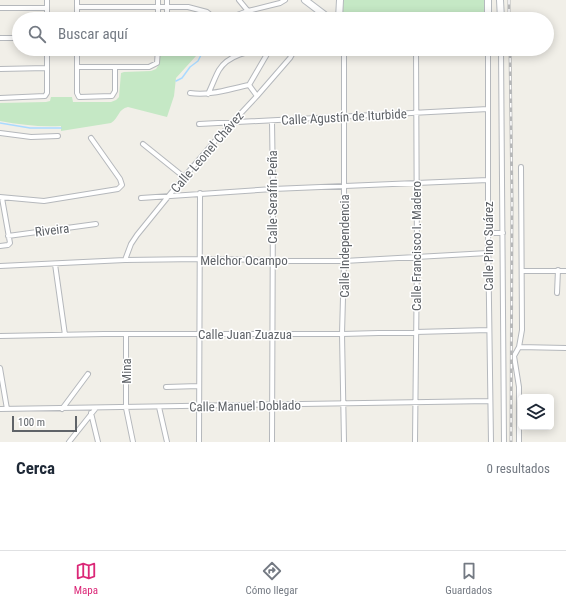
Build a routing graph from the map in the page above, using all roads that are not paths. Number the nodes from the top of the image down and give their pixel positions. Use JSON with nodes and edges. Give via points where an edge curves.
{"nodes":[{"id":1,"x":47,"y":0,"type":"edge"},
{"id":2,"x":78,"y":0,"type":"edge"},
{"id":3,"x":158,"y":0,"type":"edge"},
{"id":4,"x":167,"y":0,"type":"edge"},
{"id":5,"x":239,"y":0,"type":"edge"},
{"id":6,"x":285,"y":0,"type":"edge"},
{"id":7,"x":305,"y":0,"type":"edge"},
{"id":8,"x":340,"y":0,"type":"edge"},
{"id":9,"x":488,"y":0,"type":"edge"},
{"id":10,"x":500,"y":0,"type":"edge"},
{"id":11,"x":279,"y":2,"type":"edge"},
{"id":12,"x":158,"y":6,"type":"junction"},
{"id":13,"x":78,"y":7,"type":"junction"},
{"id":14,"x":167,"y":7,"type":"junction"},
{"id":15,"x":0,"y":8,"type":"edge"},
{"id":16,"x":47,"y":8,"type":"junction"},
{"id":17,"x":248,"y":11,"type":"joint"},
{"id":18,"x":47,"y":12,"type":"edge"},
{"id":19,"x":78,"y":12,"type":"edge"},
{"id":20,"x":158,"y":12,"type":"edge"},
{"id":21,"x":167,"y":12,"type":"edge"},
{"id":22,"x":207,"y":12,"type":"edge"},
{"id":23,"x":321,"y":12,"type":"edge"},
{"id":24,"x":339,"y":12,"type":"edge"},
{"id":25,"x":488,"y":12,"type":"edge"},
{"id":26,"x":501,"y":12,"type":"edge"},
{"id":27,"x":0,"y":38,"type":"edge"},
{"id":28,"x":12,"y":38,"type":"edge"},
{"id":29,"x":47,"y":56,"type":"edge"},
{"id":30,"x":77,"y":56,"type":"edge"},
{"id":31,"x":157,"y":56,"type":"edge"},
{"id":32,"x":238,"y":56,"type":"edge"},
{"id":33,"x":266,"y":56,"type":"edge"},
{"id":34,"x":291,"y":56,"type":"edge"},
{"id":35,"x":344,"y":56,"type":"edge"},
{"id":36,"x":416,"y":56,"type":"edge"},
{"id":37,"x":488,"y":56,"type":"edge"},
{"id":38,"x":501,"y":56,"type":"edge"},
{"id":39,"x":77,"y":67,"type":"junction"},
{"id":40,"x":0,"y":68,"type":"edge"},
{"id":41,"x":46,"y":68,"type":"junction"},
{"id":42,"x":115,"y":68,"type":"junction"},
{"id":43,"x":249,"y":85,"type":"junction"},
{"id":44,"x":190,"y":93,"type":"dead end"},
{"id":45,"x":208,"y":94,"type":"junction"},
{"id":46,"x":257,"y":96,"type":"junction"},
{"id":47,"x":0,"y":98,"type":"edge"},
{"id":48,"x":488,"y":109,"type":"junction"},
{"id":49,"x":416,"y":113,"type":"junction"},
{"id":50,"x":344,"y":116,"type":"junction"},
{"id":51,"x":272,"y":121,"type":"junction"},
{"id":52,"x":231,"y":122,"type":"junction"},
{"id":53,"x":199,"y":124,"type":"dead end"},
{"id":54,"x":0,"y":133,"type":"edge"},
{"id":55,"x":58,"y":136,"type":"dead end"},
{"id":56,"x":91,"y":138,"type":"dead end"},
{"id":57,"x":143,"y":144,"type":"dead end"},
{"id":58,"x":521,"y":167,"type":"dead end"},
{"id":59,"x":184,"y":177,"type":"junction"},
{"id":60,"x":488,"y":180,"type":"junction"},
{"id":61,"x":416,"y":183,"type":"junction"},
{"id":62,"x":344,"y":186,"type":"junction"},
{"id":63,"x":273,"y":189,"type":"junction"},
{"id":64,"x":200,"y":193,"type":"junction"},
{"id":65,"x":169,"y":196,"type":"junction"},
{"id":66,"x":1,"y":198,"type":"edge"},
{"id":67,"x":140,"y":198,"type":"dead end"},
{"id":68,"x":96,"y":224,"type":"dead end"},
{"id":69,"x":488,"y":233,"type":"junction"},
{"id":70,"x":503,"y":233,"type":"junction"},
{"id":71,"x":8,"y":236,"type":"junction"},
{"id":72,"x":0,"y":246,"type":"edge"},
{"id":73,"x":488,"y":253,"type":"junction"},
{"id":74,"x":417,"y":257,"type":"junction"},
{"id":75,"x":200,"y":259,"type":"junction"},
{"id":76,"x":125,"y":260,"type":"junction"},
{"id":77,"x":272,"y":260,"type":"junction"},
{"id":78,"x":344,"y":261,"type":"junction"},
{"id":79,"x":55,"y":264,"type":"junction"},
{"id":80,"x":0,"y":266,"type":"edge"},
{"id":81,"x":558,"y":270,"type":"junction"},
{"id":82,"x":566,"y":271,"type":"edge"},
{"id":83,"x":522,"y":272,"type":"junction"},
{"id":84,"x":557,"y":293,"type":"dead end"},
{"id":85,"x":489,"y":330,"type":"junction"},
{"id":86,"x":416,"y":331,"type":"junction"},
{"id":87,"x":199,"y":333,"type":"junction"},
{"id":88,"x":126,"y":334,"type":"junction"},
{"id":89,"x":272,"y":334,"type":"junction"},
{"id":90,"x":342,"y":334,"type":"junction"},
{"id":91,"x":65,"y":335,"type":"junction"},
{"id":92,"x":0,"y":336,"type":"edge"},
{"id":93,"x":519,"y":347,"type":"junction"},
{"id":94,"x":566,"y":348,"type":"edge"},
{"id":95,"x":0,"y":368,"type":"edge"},
{"id":96,"x":88,"y":374,"type":"dead end"},
{"id":97,"x":199,"y":386,"type":"junction"},
{"id":98,"x":166,"y":387,"type":"dead end"},
{"id":99,"x":490,"y":402,"type":"junction"},
{"id":100,"x":416,"y":403,"type":"junction"},
{"id":101,"x":343,"y":404,"type":"junction"},
{"id":102,"x":272,"y":405,"type":"junction"},
{"id":103,"x":159,"y":407,"type":"junction"},
{"id":104,"x":198,"y":407,"type":"junction"},
{"id":105,"x":96,"y":408,"type":"junction"},
{"id":106,"x":126,"y":408,"type":"junction"},
{"id":107,"x":0,"y":409,"type":"edge"},
{"id":108,"x":7,"y":409,"type":"junction"},
{"id":109,"x":62,"y":409,"type":"junction"},
{"id":110,"x":91,"y":413,"type":"junction"},
{"id":111,"x":69,"y":442,"type":"edge"},
{"id":112,"x":98,"y":442,"type":"edge"},
{"id":113,"x":133,"y":442,"type":"edge"},
{"id":114,"x":167,"y":442,"type":"edge"},
{"id":115,"x":198,"y":442,"type":"edge"},
{"id":116,"x":272,"y":442,"type":"edge"},
{"id":117,"x":344,"y":442,"type":"edge"},
{"id":118,"x":415,"y":442,"type":"edge"},
{"id":119,"x":491,"y":442,"type":"edge"},
{"id":120,"x":504,"y":442,"type":"edge"},
{"id":121,"x":519,"y":442,"type":"edge"}],
"edges":[{"from":1,"to":16,"type":"street"},
{"from":2,"to":13,"type":"street"},
{"from":3,"to":12,"type":"street"},
{"from":4,"to":14,"type":"street"},
{"from":5,"to":17,"type":"street"},
{"from":6,"to":11,"type":"street"},
{"from":7,"to":23,"type":"main road"},
{"from":8,"to":24,"type":"main road"},
{"from":9,"to":25,"type":"main road"},
{"from":10,"to":26,"type":"main road"},
{"from":11,"to":17,"type":"street"},
{"from":12,"to":13,"type":"street"},
{"from":12,"to":14,"type":"street"},
{"from":12,"to":20,"type":"street"},
{"from":13,"to":19,"type":"street"},
{"from":14,"to":21,"type":"street"},
{"from":14,"to":22,"type":"street","via":[[188,7]]},
{"from":15,"to":16,"type":"street"},
{"from":16,"to":18,"type":"street"},
{"from":27,"to":28,"type":"street"},
{"from":29,"to":41,"type":"street"},
{"from":30,"to":39,"type":"street"},
{"from":31,"to":42,"type":"street","via":[[157,61],[151,66]]},
{"from":32,"to":45,"type":"street","via":[[220,69]]},
{"from":33,"to":43,"type":"street"},
{"from":34,"to":46,"type":"street","name":"Calle Leonel Chávez"},
{"from":35,"to":50,"type":"street","name":"Calle Independencia"},
{"from":36,"to":49,"type":"street","name":"Calle Francisco I. Madero"},
{"from":37,"to":48,"type":"street","name":"Calle Pino Suárez"},
{"from":38,"to":70,"type":"street","name":"Calle Pino Suárez"},
{"from":39,"to":42,"type":"street"},
{"from":39,"to":42,"type":"street","via":[[77,93],[80,98],[110,97],[114,94]]},
{"from":40,"to":41,"type":"street"},
{"from":41,"to":47,"type":"street","via":[[45,96]]},
{"from":43,"to":45,"type":"street"},
{"from":43,"to":46,"type":"street"},
{"from":44,"to":45,"type":"street"},
{"from":46,"to":52,"type":"street","name":"Calle Leonel Chávez"},
{"from":48,"to":49,"type":"street","name":"Calle Agustín de Iturbide"},
{"from":48,"to":60,"type":"street","name":"Calle Pino Suárez"},
{"from":49,"to":50,"type":"street","name":"Calle Agustín de Iturbide"},
{"from":49,"to":61,"type":"street","name":"Calle Francisco I. Madero"},
{"from":50,"to":51,"type":"street","name":"Calle Agustín de Iturbide"},
{"from":50,"to":62,"type":"street","name":"Calle Independencia"},
{"from":51,"to":52,"type":"street","name":"Calle Agustín de Iturbide"},
{"from":51,"to":63,"type":"street","name":"Calle Serafín Peña"},
{"from":52,"to":53,"type":"street","name":"Calle Agustín de Iturbide"},
{"from":52,"to":59,"type":"street","name":"Calle Leonel Chávez"},
{"from":54,"to":55,"type":"street","via":[[31,137]]},
{"from":56,"to":66,"type":"street","via":[[120,179],[122,185],[118,189],[44,201]]},
{"from":57,"to":59,"type":"street"},
{"from":58,"to":83,"type":"street"},
{"from":59,"to":65,"type":"street","name":"Calle Leonel Chávez"},
{"from":60,"to":61,"type":"street"},
{"from":60,"to":69,"type":"street","name":"Calle Pino Suárez"},
{"from":61,"to":62,"type":"street"},
{"from":61,"to":74,"type":"street","name":"Calle Francisco I. Madero"},
{"from":62,"to":63,"type":"street"},
{"from":62,"to":78,"type":"street","name":"Calle Independencia"},
{"from":63,"to":64,"type":"street"},
{"from":63,"to":77,"type":"street","name":"Calle Serafín Peña"},
{"from":64,"to":65,"type":"street"},
{"from":64,"to":75,"type":"street"},
{"from":65,"to":67,"type":"street"},
{"from":65,"to":76,"type":"street","name":"Calle Leonel Chávez","via":[[137,235]]},
{"from":66,"to":71,"type":"street"},
{"from":68,"to":71,"type":"street","name":"Riveira"},
{"from":69,"to":70,"type":"street"},
{"from":69,"to":73,"type":"street","name":"Calle Pino Suárez"},
{"from":70,"to":120,"type":"street","name":"Calle Pino Suárez"},
{"from":71,"to":72,"type":"street","via":[[9,244]]},
{"from":73,"to":74,"type":"street","name":"Melchor Ocampo"},
{"from":73,"to":85,"type":"street","name":"Calle Pino Suárez"},
{"from":74,"to":78,"type":"street","name":"Melchor Ocampo"},
{"from":74,"to":86,"type":"street","name":"Calle Francisco I. Madero"},
{"from":75,"to":76,"type":"street","name":"Melchor Ocampo"},
{"from":75,"to":77,"type":"street","name":"Melchor Ocampo"},
{"from":75,"to":87,"type":"street"},
{"from":76,"to":79,"type":"street","name":"Melchor Ocampo"},
{"from":77,"to":78,"type":"street","name":"Melchor Ocampo"},
{"from":77,"to":89,"type":"street","name":"Calle Serafín Peña"},
{"from":78,"to":90,"type":"street","name":"Calle Independencia"},
{"from":79,"to":80,"type":"street","name":"Melchor Ocampo"},
{"from":79,"to":91,"type":"street"},
{"from":81,"to":82,"type":"street"},
{"from":81,"to":83,"type":"street"},
{"from":81,"to":84,"type":"street"},
{"from":83,"to":93,"type":"street","via":[[522,330]]},
{"from":85,"to":86,"type":"street","name":"Calle Juan Zuazua"},
{"from":85,"to":99,"type":"street","name":"Calle Pino Suárez"},
{"from":86,"to":90,"type":"street","name":"Calle Juan Zuazua"},
{"from":86,"to":100,"type":"street","name":"Calle Francisco I. Madero"},
{"from":87,"to":88,"type":"street","name":"Calle Juan Zuazua"},
{"from":87,"to":89,"type":"street","name":"Calle Juan Zuazua"},
{"from":87,"to":97,"type":"street"},
{"from":88,"to":91,"type":"street","name":"Calle Juan Zuazua"},
{"from":88,"to":106,"type":"street","name":"Mina"},
{"from":89,"to":90,"type":"street","name":"Calle Juan Zuazua"},
{"from":89,"to":102,"type":"street","name":"Calle Serafín Peña"},
{"from":90,"to":101,"type":"street","name":"Calle Independencia"},
{"from":91,"to":92,"type":"street","name":"Calle Juan Zuazua"},
{"from":93,"to":94,"type":"street"},
{"from":93,"to":121,"type":"street","via":[[514,353],[519,387]]},
{"from":95,"to":108,"type":"street"},
{"from":96,"to":109,"type":"street"},
{"from":97,"to":98,"type":"street"},
{"from":97,"to":104,"type":"street"},
{"from":99,"to":100,"type":"street","name":"Calle Manuel Doblado"},
{"from":99,"to":119,"type":"street","name":"Calle Pino Suárez"},
{"from":100,"to":101,"type":"street","name":"Calle Manuel Doblado"},
{"from":100,"to":118,"type":"street","name":"Calle Francisco I. Madero"},
{"from":101,"to":102,"type":"street","name":"Calle Manuel Doblado"},
{"from":101,"to":117,"type":"street","name":"Calle Independencia"},
{"from":102,"to":104,"type":"street","name":"Calle Manuel Doblado"},
{"from":102,"to":116,"type":"street","name":"Calle Serafín Peña"},
{"from":103,"to":104,"type":"street","name":"Calle Manuel Doblado"},
{"from":103,"to":106,"type":"street","name":"Calle Manuel Doblado"},
{"from":103,"to":114,"type":"street"},
{"from":104,"to":115,"type":"street"},
{"from":105,"to":106,"type":"street","name":"Calle Manuel Doblado"},
{"from":105,"to":109,"type":"street","name":"Calle Manuel Doblado"},
{"from":105,"to":110,"type":"street"},
{"from":106,"to":113,"type":"street","name":"Mina"},
{"from":107,"to":108,"type":"street","name":"Calle Manuel Doblado"},
{"from":108,"to":109,"type":"street","name":"Calle Manuel Doblado"},
{"from":110,"to":111,"type":"street"},
{"from":110,"to":112,"type":"street"}]}
